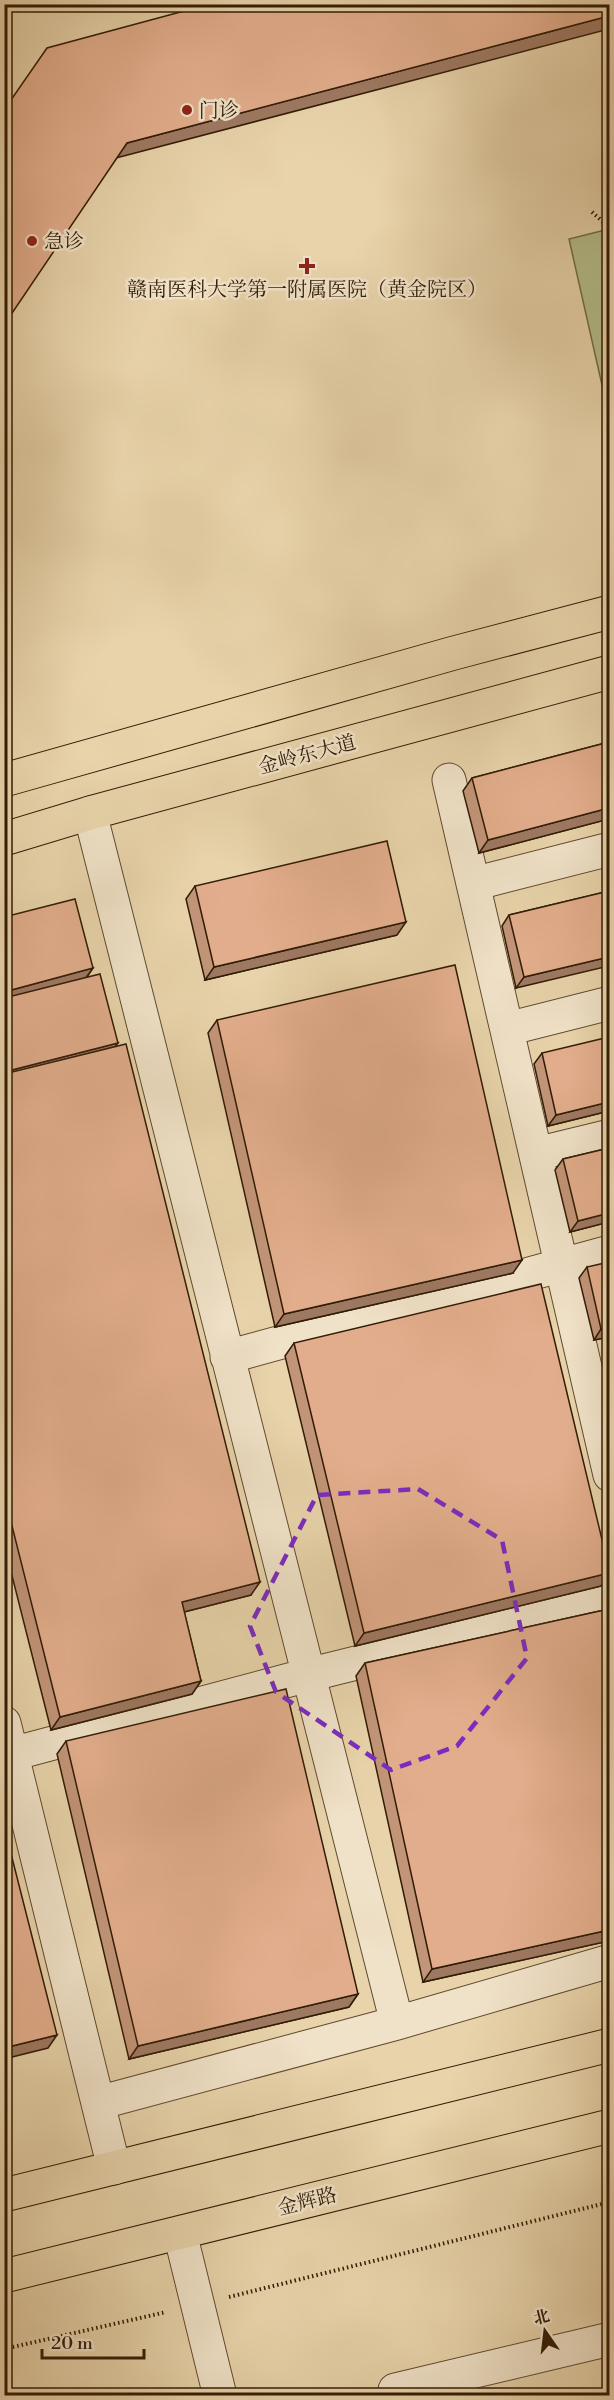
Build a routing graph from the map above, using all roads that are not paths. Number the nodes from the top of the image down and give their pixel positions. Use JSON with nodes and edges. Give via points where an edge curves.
{"nodes":[{"id":1,"x":609,"y":612,"type":"edge"},
{"id":2,"x":609,"y":672,"type":"edge"},
{"id":3,"x":4,"y":780,"type":"edge"},
{"id":4,"x":449,"y":780,"type":"dead end"},
{"id":5,"x":90,"y":813,"type":"junction"},
{"id":6,"x":4,"y":839,"type":"edge"},
{"id":7,"x":609,"y":849,"type":"edge"},
{"id":8,"x":473,"y":884,"type":"junction"},
{"id":9,"x":609,"y":1003,"type":"edge"},
{"id":10,"x":507,"y":1029,"type":"junction"},
{"id":11,"x":609,"y":1136,"type":"edge"},
{"id":12,"x":536,"y":1154,"type":"junction"},
{"id":13,"x":609,"y":1252,"type":"edge"},
{"id":14,"x":560,"y":1264,"type":"junction"},
{"id":15,"x":227,"y":1357,"type":"junction"},
{"id":16,"x":599,"y":1385,"type":"edge"},
{"id":17,"x":609,"y":1475,"type":"edge"},
{"id":18,"x":609,"y":1600,"type":"edge"},
{"id":19,"x":308,"y":1675,"type":"junction"},
{"id":20,"x":4,"y":1723,"type":"edge"},
{"id":21,"x":12,"y":1754,"type":"junction"},
{"id":22,"x":609,"y":1961,"type":"edge"},
{"id":23,"x":397,"y":2023,"type":"junction"},
{"id":24,"x":609,"y":2045,"type":"edge"},
{"id":25,"x":98,"y":2103,"type":"junction"},
{"id":26,"x":609,"y":2126,"type":"edge"},
{"id":27,"x":114,"y":2168,"type":"junction"},
{"id":28,"x":4,"y":2195,"type":"edge"},
{"id":29,"x":180,"y":2233,"type":"junction"},
{"id":30,"x":4,"y":2276,"type":"edge"},
{"id":31,"x":609,"y":2339,"type":"edge"},
{"id":32,"x":220,"y":2396,"type":"edge"},
{"id":33,"x":396,"y":2396,"type":"edge"}],
"edges":[{"from":1,"to":3,"type":"main road"},
{"from":2,"to":5,"type":"main road","name":"金岭东大道"},
{"from":4,"to":8,"type":"street"},
{"from":5,"to":6,"type":"main road","name":"金岭东大道"},
{"from":5,"to":15,"type":"street"},
{"from":7,"to":8,"type":"street"},
{"from":8,"to":10,"type":"street"},
{"from":9,"to":10,"type":"street"},
{"from":10,"to":12,"type":"street"},
{"from":11,"to":12,"type":"street"},
{"from":12,"to":14,"type":"street"},
{"from":13,"to":14,"type":"street"},
{"from":14,"to":15,"type":"street"},
{"from":14,"to":16,"type":"street"},
{"from":15,"to":19,"type":"street"},
{"from":16,"to":17,"type":"street"},
{"from":18,"to":19,"type":"street"},
{"from":19,"to":21,"type":"street"},
{"from":19,"to":23,"type":"street"},
{"from":20,"to":21,"type":"street"},
{"from":21,"to":25,"type":"street"},
{"from":22,"to":23,"type":"street"},
{"from":23,"to":25,"type":"street"},
{"from":24,"to":27,"type":"main road"},
{"from":25,"to":27,"type":"street"},
{"from":26,"to":29,"type":"main road","name":"金辉路"},
{"from":27,"to":28,"type":"main road"},
{"from":29,"to":30,"type":"main road","name":"金辉路"},
{"from":29,"to":32,"type":"street"},
{"from":31,"to":33,"type":"street","via":[[395,2390]]}]}
